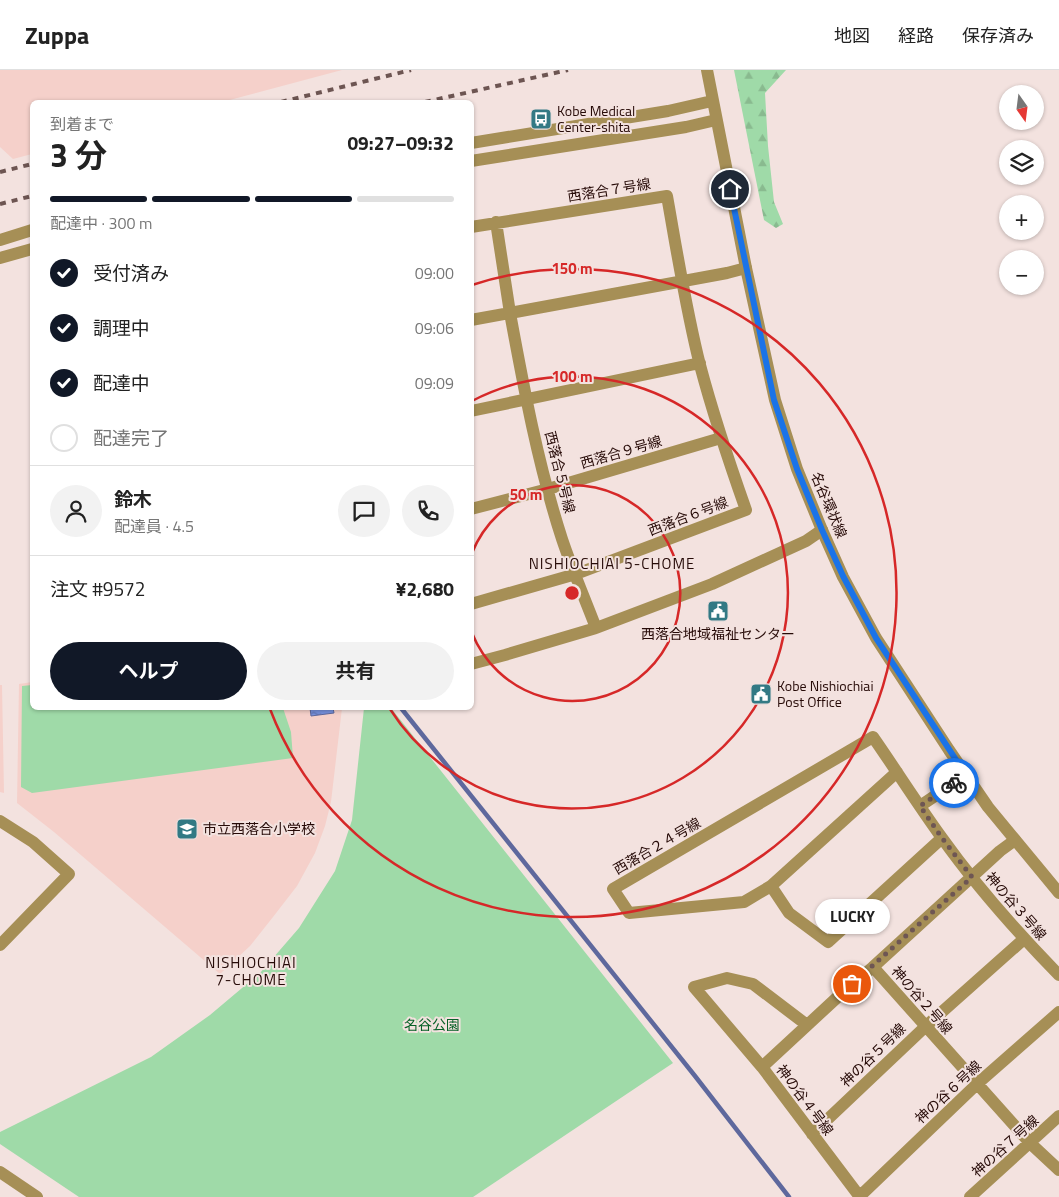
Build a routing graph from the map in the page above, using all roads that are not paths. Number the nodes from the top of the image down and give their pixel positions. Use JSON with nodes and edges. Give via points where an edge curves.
{"nodes":[{"id":1,"x":707,"y":70,"type":"edge"},
{"id":2,"x":712,"y":102,"type":"junction"},
{"id":3,"x":716,"y":120,"type":"junction"},
{"id":4,"x":474,"y":143,"type":"edge"},
{"id":5,"x":474,"y":161,"type":"edge"},
{"id":6,"x":496,"y":222,"type":"junction"},
{"id":7,"x":474,"y":226,"type":"edge"},
{"id":8,"x":30,"y":231,"type":"edge"},
{"id":9,"x":0,"y":240,"type":"edge"},
{"id":10,"x":30,"y":250,"type":"edge"},
{"id":11,"x":0,"y":258,"type":"edge"},
{"id":12,"x":746,"y":268,"type":"junction"},
{"id":13,"x":682,"y":281,"type":"junction"},
{"id":14,"x":510,"y":312,"type":"junction"},
{"id":15,"x":474,"y":319,"type":"edge"},
{"id":16,"x":700,"y":363,"type":"junction"},
{"id":17,"x":526,"y":400,"type":"junction"},
{"id":18,"x":474,"y":410,"type":"edge"},
{"id":19,"x":721,"y":438,"type":"junction"},
{"id":20,"x":548,"y":489,"type":"junction"},
{"id":21,"x":474,"y":508,"type":"edge"},
{"id":22,"x":822,"y":530,"type":"junction"},
{"id":23,"x":576,"y":574,"type":"junction"},
{"id":24,"x":474,"y":603,"type":"edge"},
{"id":25,"x":596,"y":628,"type":"junction"},
{"id":26,"x":474,"y":663,"type":"edge"},
{"id":27,"x":898,"y":772,"type":"junction"},
{"id":28,"x":966,"y":775,"type":"junction"},
{"id":29,"x":920,"y":806,"type":"junction"},
{"id":30,"x":0,"y":821,"type":"edge"},
{"id":31,"x":942,"y":838,"type":"junction"},
{"id":32,"x":1015,"y":840,"type":"junction"},
{"id":33,"x":972,"y":877,"type":"junction"},
{"id":34,"x":771,"y":886,"type":"junction"},
{"id":35,"x":1059,"y":893,"type":"edge"},
{"id":36,"x":1024,"y":940,"type":"junction"},
{"id":37,"x":0,"y":945,"type":"edge"},
{"id":38,"x":873,"y":967,"type":"junction"},
{"id":39,"x":1059,"y":975,"type":"edge"},
{"id":40,"x":1059,"y":1012,"type":"edge"},
{"id":41,"x":807,"y":1025,"type":"junction"},
{"id":42,"x":924,"y":1026,"type":"junction"},
{"id":43,"x":762,"y":1067,"type":"junction"},
{"id":44,"x":977,"y":1084,"type":"junction"},
{"id":45,"x":1059,"y":1116,"type":"edge"},
{"id":46,"x":812,"y":1134,"type":"junction"},
{"id":47,"x":1030,"y":1143,"type":"junction"},
{"id":48,"x":1059,"y":1170,"type":"edge"},
{"id":49,"x":0,"y":1172,"type":"edge"},
{"id":50,"x":37,"y":1197,"type":"edge"},
{"id":51,"x":860,"y":1197,"type":"edge"},
{"id":52,"x":970,"y":1197,"type":"edge"}],
"edges":[{"from":1,"to":2,"type":"street","name":"名谷環状線"},
{"from":2,"to":3,"type":"street","name":"名谷環状線"},
{"from":2,"to":4,"type":"street"},
{"from":3,"to":5,"type":"street"},
{"from":3,"to":12,"type":"street","name":"名谷環状線"},
{"from":6,"to":7,"type":"street","name":"西落合７号線"},
{"from":6,"to":13,"type":"street","name":"西落合７号線","via":[[667,196]]},
{"from":6,"to":14,"type":"street","name":"西落合５号線"},
{"from":8,"to":9,"type":"street"},
{"from":10,"to":11,"type":"street"},
{"from":12,"to":13,"type":"street"},
{"from":12,"to":22,"type":"street","name":"名谷環状線","via":[[774,400]]},
{"from":13,"to":14,"type":"street"},
{"from":13,"to":16,"type":"street","name":"西落合６号線"},
{"from":14,"to":15,"type":"street"},
{"from":14,"to":17,"type":"street","name":"西落合５号線"},
{"from":16,"to":17,"type":"street"},
{"from":16,"to":19,"type":"street","name":"西落合６号線"},
{"from":17,"to":18,"type":"street"},
{"from":17,"to":20,"type":"street","name":"西落合５号線"},
{"from":19,"to":20,"type":"street","name":"西落合９号線"},
{"from":19,"to":23,"type":"street","name":"西落合６号線","via":[[746,510]]},
{"from":20,"to":21,"type":"street","name":"西落合９号線"},
{"from":20,"to":23,"type":"street","name":"西落合５号線","via":[[562,540]]},
{"from":22,"to":25,"type":"street","via":[[712,584]]},
{"from":22,"to":28,"type":"street","name":"名谷環状線","via":[[876,638]]},
{"from":23,"to":24,"type":"street","name":"西落合６号線"},
{"from":23,"to":25,"type":"street","name":"西落合５号線"},
{"from":25,"to":26,"type":"street"},
{"from":27,"to":29,"type":"street","name":"西落合２４号線"},
{"from":27,"to":34,"type":"street","name":"西落合２４号線"},
{"from":27,"to":34,"type":"street","name":"西落合２４号線","via":[[873,737],[613,889],[629,913],[744,902]]},
{"from":28,"to":29,"type":"street"},
{"from":28,"to":32,"type":"street","name":"名谷環状線"},
{"from":29,"to":31,"type":"street","name":"西落合２４号線"},
{"from":30,"to":37,"type":"street","via":[[33,842],[69,874]]},
{"from":31,"to":33,"type":"street","name":"西落合２４号線"},
{"from":31,"to":34,"type":"street","via":[[828,942],[789,913]]},
{"from":32,"to":33,"type":"street","name":"神の谷２号線"},
{"from":32,"to":35,"type":"street","name":"名谷環状線"},
{"from":33,"to":36,"type":"street","name":"神の谷３号線"},
{"from":33,"to":38,"type":"street","name":"神の谷２号線"},
{"from":36,"to":39,"type":"street","name":"神の谷３号線"},
{"from":36,"to":42,"type":"street","name":"神の谷５号線"},
{"from":38,"to":41,"type":"street","name":"神の谷４号線"},
{"from":38,"to":42,"type":"street","name":"神の谷２号線"},
{"from":40,"to":44,"type":"street","name":"神の谷６号線"},
{"from":41,"to":43,"type":"street","name":"神の谷４号線"},
{"from":41,"to":43,"type":"street","via":[[753,984],[727,978],[694,987]]},
{"from":42,"to":44,"type":"street","name":"神の谷２号線"},
{"from":42,"to":46,"type":"street","name":"神の谷５号線"},
{"from":43,"to":46,"type":"street","name":"神の谷４号線"},
{"from":44,"to":47,"type":"street","name":"神の谷２号線"},
{"from":44,"to":51,"type":"street","name":"神の谷６号線"},
{"from":45,"to":47,"type":"street","name":"神の谷７号線"},
{"from":46,"to":51,"type":"street","name":"神の谷４号線"},
{"from":47,"to":48,"type":"street","name":"神の谷２号線"},
{"from":47,"to":52,"type":"street","name":"神の谷７号線"},
{"from":49,"to":50,"type":"street"}]}
